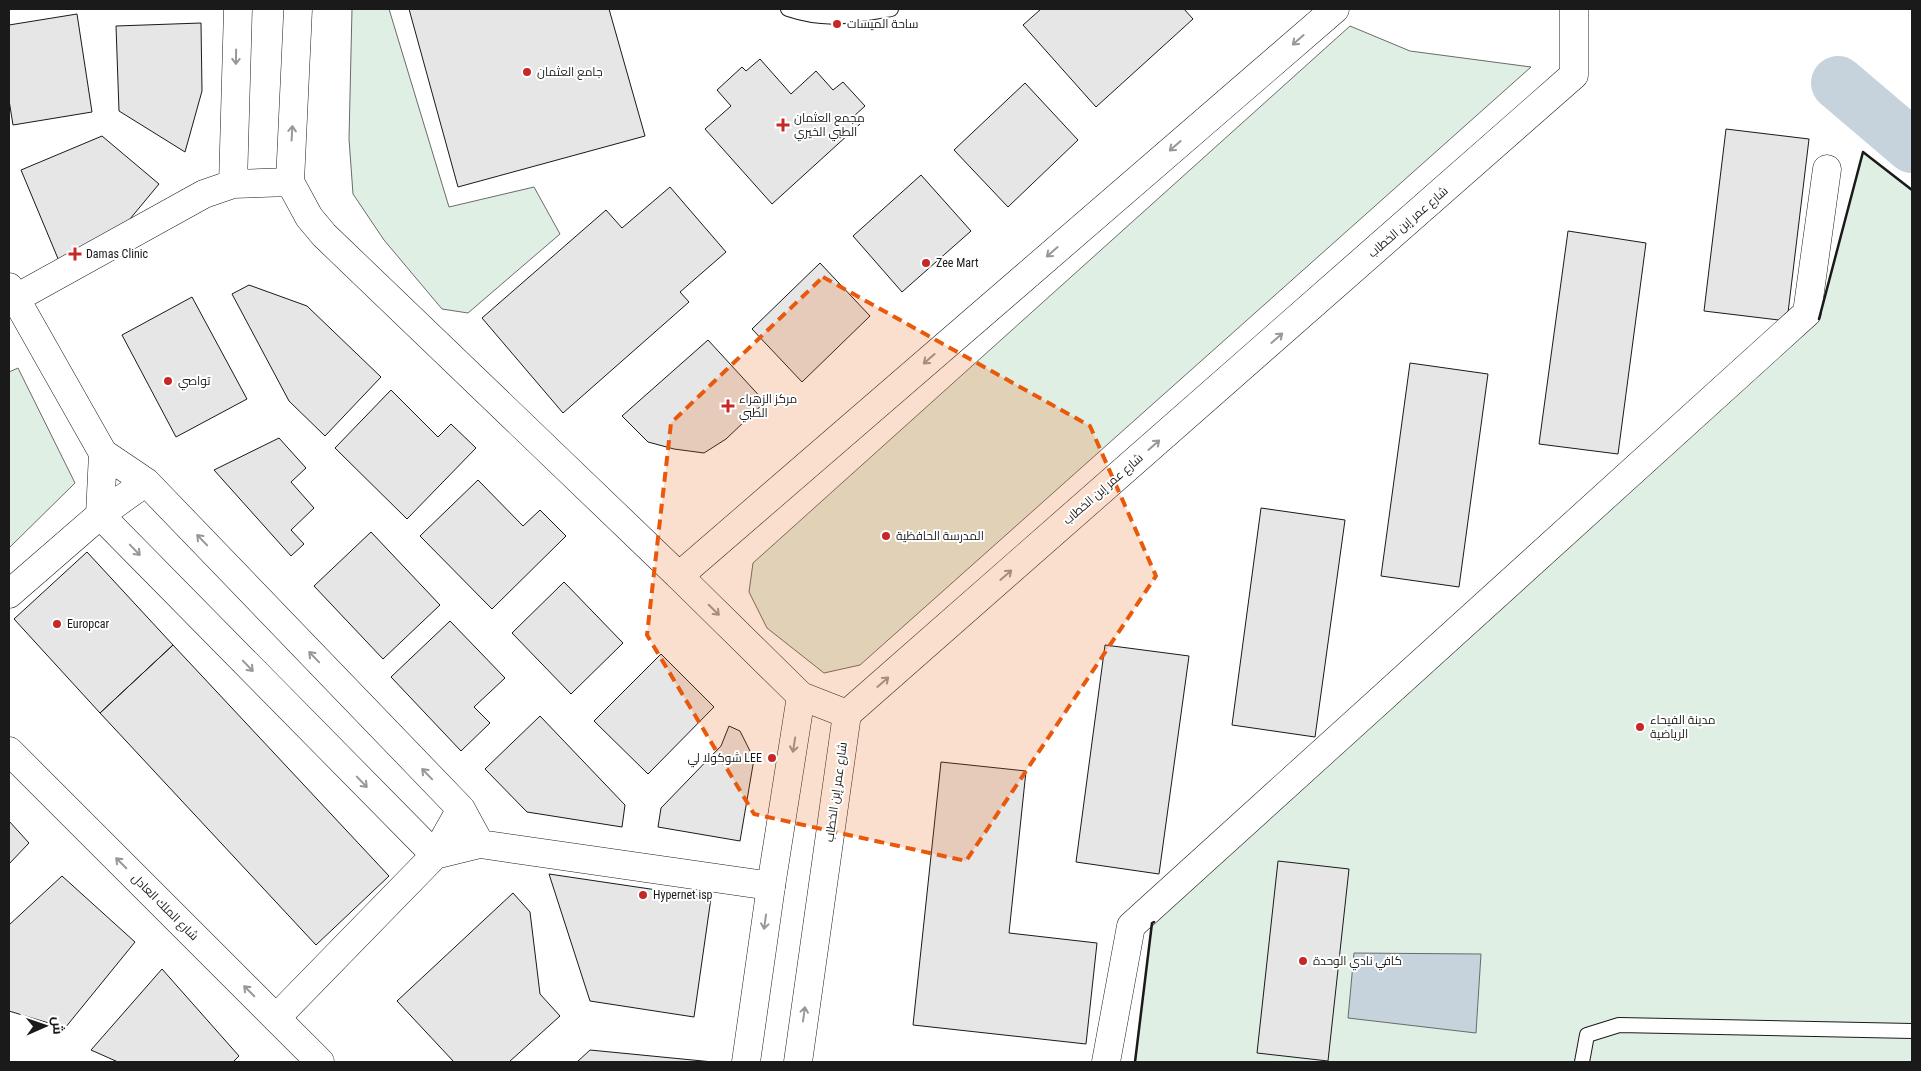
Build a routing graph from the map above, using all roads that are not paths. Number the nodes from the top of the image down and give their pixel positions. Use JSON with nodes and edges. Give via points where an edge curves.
{"nodes":[{"id":1,"x":238,"y":9,"type":"edge"},
{"id":2,"x":298,"y":9,"type":"edge"},
{"id":3,"x":788,"y":9,"type":"edge"},
{"id":4,"x":891,"y":9,"type":"edge"},
{"id":5,"x":1335,"y":9,"type":"edge"},
{"id":6,"x":1574,"y":9,"type":"edge"},
{"id":7,"x":1827,"y":169,"type":"dead end"},
{"id":8,"x":290,"y":182,"type":"junction"},
{"id":9,"x":233,"y":184,"type":"junction"},
{"id":10,"x":11,"y":296,"type":"edge"},
{"id":11,"x":103,"y":453,"type":"junction"},
{"id":12,"x":146,"y":482,"type":"junction"},
{"id":13,"x":100,"y":515,"type":"junction"},
{"id":14,"x":679,"y":576,"type":"junction"},
{"id":15,"x":9,"y":594,"type":"edge"},
{"id":16,"x":802,"y":696,"type":"junction"},
{"id":17,"x":847,"y":714,"type":"junction"},
{"id":18,"x":9,"y":751,"type":"edge"},
{"id":19,"x":461,"y":809,"type":"junction"},
{"id":20,"x":480,"y":844,"type":"junction"},
{"id":21,"x":435,"y":855,"type":"junction"},
{"id":22,"x":770,"y":886,"type":"junction"},
{"id":23,"x":276,"y":1018,"type":"junction"},
{"id":24,"x":1912,"y":1031,"type":"edge"},
{"id":25,"x":320,"y":1062,"type":"edge"},
{"id":26,"x":746,"y":1062,"type":"edge"},
{"id":27,"x":798,"y":1062,"type":"edge"},
{"id":28,"x":1106,"y":1062,"type":"edge"},
{"id":29,"x":1582,"y":1062,"type":"edge"}],
"edges":[{"from":1,"to":9,"type":"street","one_way":true},
{"from":8,"to":2,"type":"street","one_way":true},
{"from":3,"to":4,"type":"lane","via":[[802,14],[842,18]]},
{"from":5,"to":14,"type":"street","one_way":true},
{"from":17,"to":6,"type":"street","name":"شارع عمر إبن الخطاب","one_way":true,"via":[[1574,76]]},
{"from":7,"to":28,"type":"street","via":[[1807,313],[1131,926]]},
{"from":8,"to":9,"type":"street"},
{"from":8,"to":14,"type":"street","via":[[309,217],[324,235]]},
{"from":9,"to":10,"type":"street","via":[[204,194]]},
{"from":10,"to":11,"type":"street"},
{"from":11,"to":12,"type":"street"},
{"from":11,"to":13,"type":"street"},
{"from":12,"to":13,"type":"street"},
{"from":19,"to":12,"type":"street","one_way":true},
{"from":13,"to":15,"type":"street"},
{"from":13,"to":21,"type":"street","one_way":true},
{"from":14,"to":16,"type":"street","one_way":true},
{"from":16,"to":17,"type":"street"},
{"from":16,"to":22,"type":"street","one_way":true},
{"from":27,"to":17,"type":"street","name":"شارع عمر إبن الخطاب","one_way":true},
{"from":23,"to":18,"type":"street","name":"شارع الملك العادل","one_way":true},
{"from":19,"to":20,"type":"street"},
{"from":19,"to":21,"type":"street"},
{"from":20,"to":21,"type":"street"},
{"from":20,"to":22,"type":"street"},
{"from":21,"to":23,"type":"street"},
{"from":22,"to":26,"type":"street","one_way":true},
{"from":23,"to":25,"type":"street","name":"شارع الملك العادل"},
{"from":24,"to":29,"type":"lane","via":[[1619,1025],[1587,1036]]}]}
